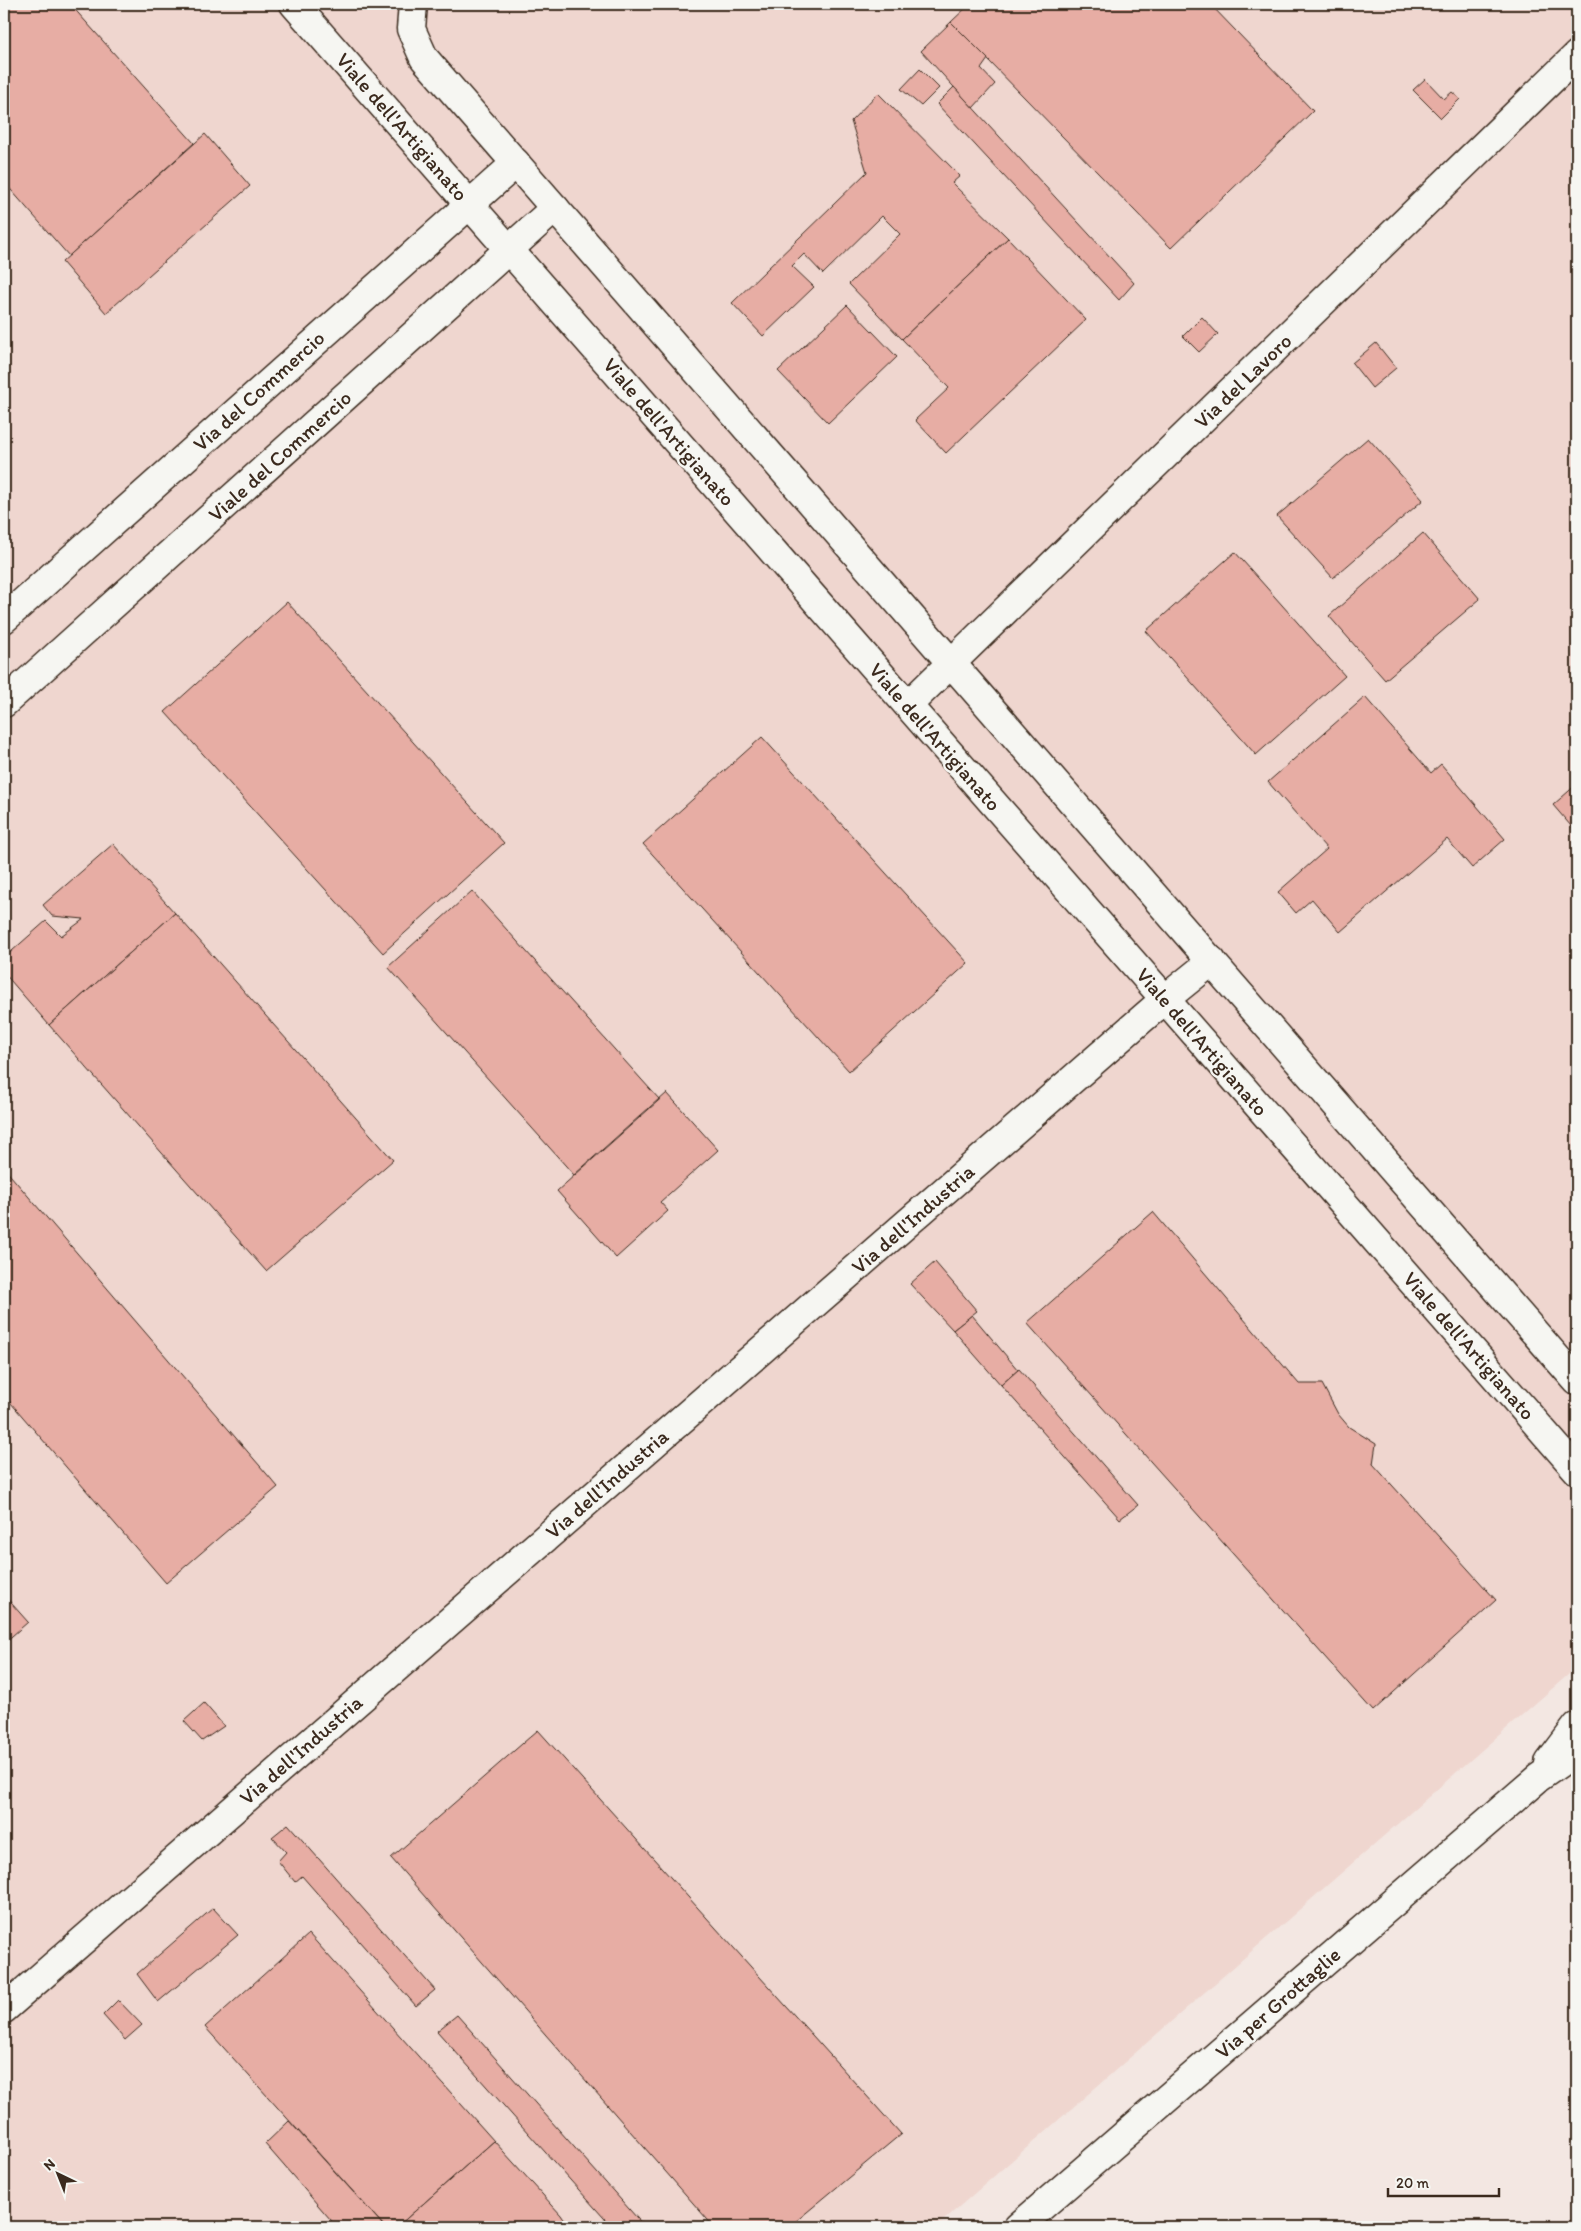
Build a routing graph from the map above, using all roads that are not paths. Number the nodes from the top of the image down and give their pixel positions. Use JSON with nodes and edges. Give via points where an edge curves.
{"nodes":[{"id":1,"x":294,"y":4,"type":"edge"},
{"id":2,"x":413,"y":4,"type":"edge"},
{"id":3,"x":1577,"y":55,"type":"edge"},
{"id":4,"x":516,"y":163,"type":"junction"},
{"id":5,"x":469,"y":203,"type":"junction"},
{"id":6,"x":555,"y":208,"type":"junction"},
{"id":7,"x":510,"y":250,"type":"junction"},
{"id":8,"x":4,"y":619,"type":"edge"},
{"id":9,"x":952,"y":664,"type":"junction"},
{"id":10,"x":4,"y":703,"type":"edge"},
{"id":11,"x":908,"y":705,"type":"junction"},
{"id":12,"x":1212,"y":962,"type":"junction"},
{"id":13,"x":1165,"y":999,"type":"junction"},
{"id":14,"x":1577,"y":1381,"type":"edge"},
{"id":15,"x":1577,"y":1470,"type":"edge"},
{"id":16,"x":1577,"y":1726,"type":"edge"},
{"id":17,"x":1577,"y":1751,"type":"edge"},
{"id":18,"x":1538,"y":1778,"type":"junction"},
{"id":19,"x":4,"y":2009,"type":"edge"},
{"id":20,"x":1018,"y":2227,"type":"edge"}],
"edges":[{"from":1,"to":5,"type":"street","name":"Viale dell'Artigianato"},
{"from":2,"to":4,"type":"street","via":[[411,29],[424,58]]},
{"from":3,"to":9,"type":"street","name":"Via del Lavoro"},
{"from":4,"to":5,"type":"street","name":"Via del Commercio"},
{"from":4,"to":6,"type":"street"},
{"from":5,"to":7,"type":"street","name":"Viale dell'Artigianato"},
{"from":5,"to":8,"type":"street","name":"Via del Commercio"},
{"from":6,"to":7,"type":"street","name":"Viale del Commercio"},
{"from":6,"to":9,"type":"street"},
{"from":7,"to":10,"type":"street","name":"Viale del Commercio"},
{"from":7,"to":11,"type":"street","name":"Viale dell'Artigianato"},
{"from":9,"to":11,"type":"street","name":"Via del Lavoro"},
{"from":9,"to":12,"type":"street"},
{"from":11,"to":13,"type":"street","name":"Viale dell'Artigianato"},
{"from":12,"to":13,"type":"street","name":"Via dell'Industria"},
{"from":12,"to":14,"type":"street"},
{"from":13,"to":15,"type":"street","name":"Viale dell'Artigianato"},
{"from":13,"to":19,"type":"street","name":"Via dell'Industria"},
{"from":16,"to":18,"type":"street","name":"Via per Grottaglie"},
{"from":17,"to":18,"type":"street","name":"Via per Grottaglie"},
{"from":18,"to":20,"type":"street","name":"Via per Grottaglie"}]}
